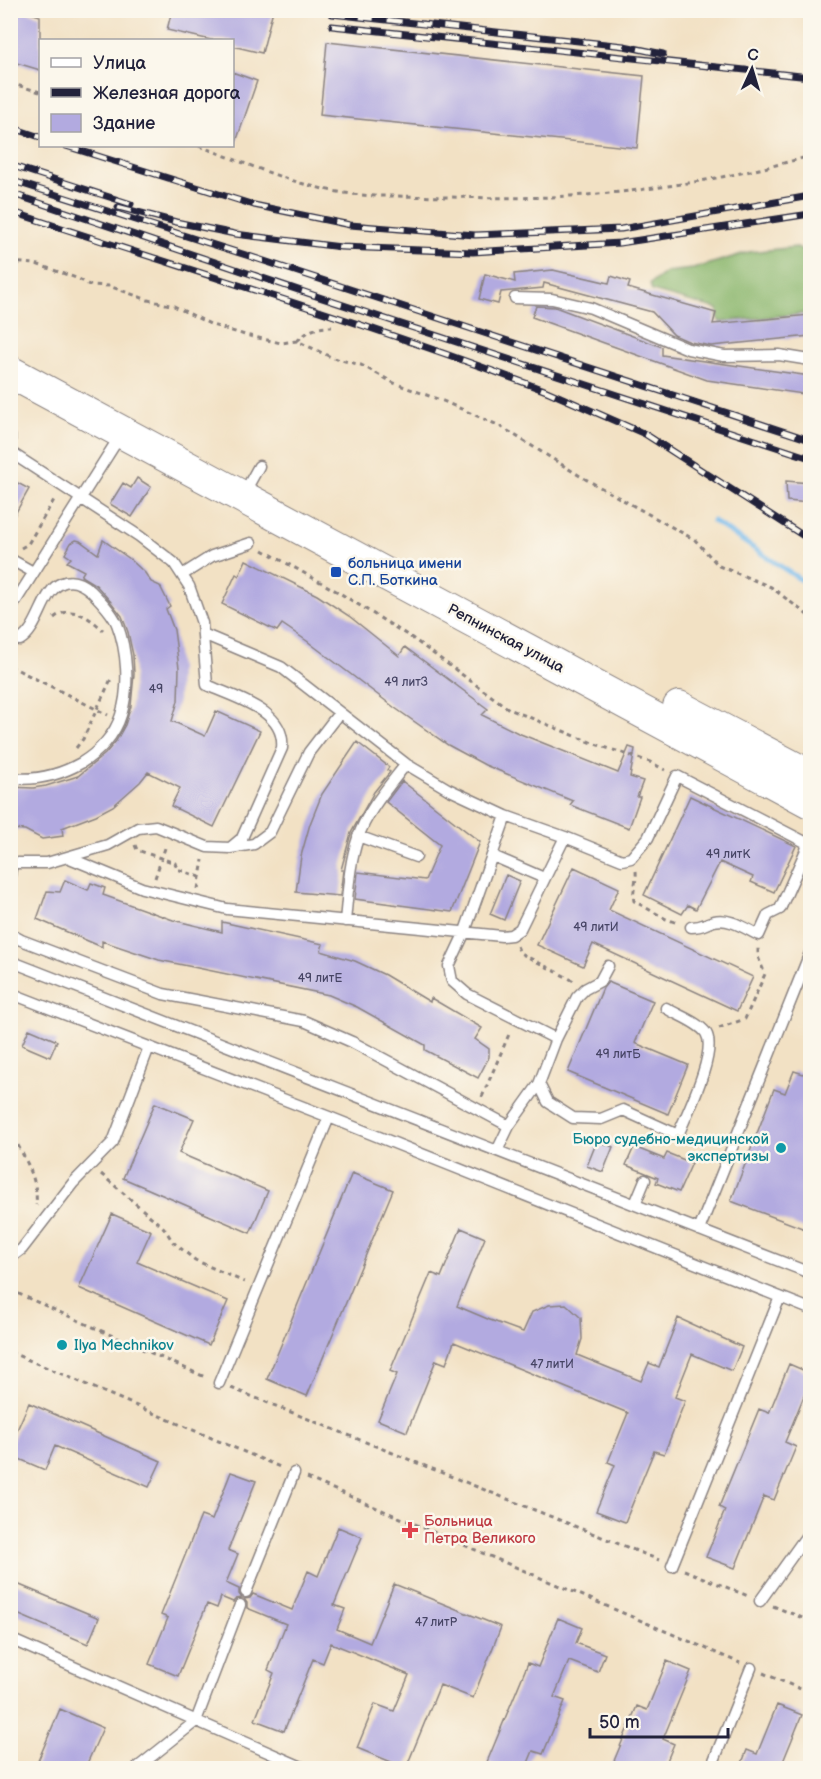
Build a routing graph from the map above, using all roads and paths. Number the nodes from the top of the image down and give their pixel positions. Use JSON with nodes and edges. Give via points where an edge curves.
{"nodes":[{"id":1,"x":10,"y":83,"type":"edge"},
{"id":2,"x":39,"y":92,"type":"edge"},
{"id":3,"x":202,"y":147,"type":"edge"},
{"id":4,"x":810,"y":156,"type":"edge"},
{"id":5,"x":10,"y":262,"type":"edge"},
{"id":6,"x":515,"y":298,"type":"dead end"},
{"id":7,"x":332,"y":327,"type":"dead end"},
{"id":8,"x":297,"y":341,"type":"junction"},
{"id":9,"x":10,"y":353,"type":"edge"},
{"id":10,"x":810,"y":360,"type":"edge"},
{"id":11,"x":10,"y":372,"type":"edge"},
{"id":12,"x":126,"y":425,"type":"dead end"},
{"id":13,"x":10,"y":436,"type":"edge"},
{"id":14,"x":10,"y":444,"type":"edge"},
{"id":15,"x":10,"y":452,"type":"edge"},
{"id":16,"x":250,"y":482,"type":"junction"},
{"id":17,"x":54,"y":494,"type":"dead end"},
{"id":18,"x":82,"y":499,"type":"junction"},
{"id":19,"x":251,"y":543,"type":"joint"},
{"id":20,"x":14,"y":554,"type":"edge"},
{"id":21,"x":33,"y":572,"type":"junction"},
{"id":22,"x":182,"y":575,"type":"junction"},
{"id":23,"x":10,"y":610,"type":"edge"},
{"id":24,"x":810,"y":616,"type":"edge"},
{"id":25,"x":31,"y":630,"type":"junction"},
{"id":26,"x":203,"y":634,"type":"junction"},
{"id":27,"x":107,"y":638,"type":"dead end"},
{"id":28,"x":10,"y":639,"type":"edge"},
{"id":29,"x":10,"y":666,"type":"edge"},
{"id":30,"x":112,"y":674,"type":"dead end"},
{"id":31,"x":99,"y":711,"type":"junction"},
{"id":32,"x":339,"y":713,"type":"junction"},
{"id":33,"x":71,"y":754,"type":"dead end"},
{"id":34,"x":406,"y":764,"type":"junction"},
{"id":35,"x":678,"y":776,"type":"junction"},
{"id":36,"x":810,"y":776,"type":"edge"},
{"id":37,"x":10,"y":778,"type":"edge"},
{"id":38,"x":810,"y":802,"type":"edge"},
{"id":39,"x":506,"y":816,"type":"junction"},
{"id":40,"x":171,"y":832,"type":"junction"},
{"id":41,"x":129,"y":833,"type":"junction"},
{"id":42,"x":358,"y":836,"type":"junction"},
{"id":43,"x":565,"y":837,"type":"junction"},
{"id":44,"x":808,"y":837,"type":"edge"},
{"id":45,"x":207,"y":847,"type":"junction"},
{"id":46,"x":230,"y":848,"type":"junction"},
{"id":47,"x":416,"y":856,"type":"dead end"},
{"id":48,"x":493,"y":856,"type":"junction"},
{"id":49,"x":67,"y":857,"type":"junction"},
{"id":50,"x":161,"y":858,"type":"junction"},
{"id":51,"x":631,"y":858,"type":"junction"},
{"id":52,"x":11,"y":863,"type":"edge"},
{"id":53,"x":10,"y":875,"type":"edge"},
{"id":54,"x":200,"y":877,"type":"junction"},
{"id":55,"x":544,"y":878,"type":"junction"},
{"id":56,"x":152,"y":891,"type":"junction"},
{"id":57,"x":197,"y":902,"type":"junction"},
{"id":58,"x":345,"y":921,"type":"junction"},
{"id":59,"x":691,"y":927,"type":"joint"},
{"id":60,"x":10,"y":934,"type":"edge"},
{"id":61,"x":464,"y":934,"type":"junction"},
{"id":62,"x":511,"y":935,"type":"junction"},
{"id":63,"x":759,"y":935,"type":"junction"},
{"id":64,"x":810,"y":953,"type":"edge"},
{"id":65,"x":10,"y":962,"type":"edge"},
{"id":66,"x":608,"y":966,"type":"dead end"},
{"id":67,"x":585,"y":989,"type":"junction"},
{"id":68,"x":10,"y":993,"type":"edge"},
{"id":69,"x":666,"y":1008,"type":"dead end"},
{"id":70,"x":516,"y":1019,"type":"junction"},
{"id":71,"x":706,"y":1034,"type":"junction"},
{"id":72,"x":556,"y":1039,"type":"junction"},
{"id":73,"x":149,"y":1047,"type":"junction"},
{"id":74,"x":539,"y":1084,"type":"junction"},
{"id":75,"x":477,"y":1108,"type":"junction"},
{"id":76,"x":329,"y":1117,"type":"junction"},
{"id":77,"x":509,"y":1126,"type":"junction"},
{"id":78,"x":10,"y":1129,"type":"edge"},
{"id":79,"x":497,"y":1151,"type":"junction"},
{"id":80,"x":90,"y":1165,"type":"junction"},
{"id":81,"x":645,"y":1180,"type":"dead end"},
{"id":82,"x":635,"y":1204,"type":"junction"},
{"id":83,"x":699,"y":1230,"type":"junction"},
{"id":84,"x":33,"y":1234,"type":"junction"},
{"id":85,"x":10,"y":1258,"type":"edge"},
{"id":86,"x":810,"y":1273,"type":"edge"},
{"id":87,"x":258,"y":1288,"type":"junction"},
{"id":88,"x":10,"y":1290,"type":"edge"},
{"id":89,"x":780,"y":1297,"type":"junction"},
{"id":90,"x":810,"y":1309,"type":"edge"},
{"id":91,"x":10,"y":1352,"type":"edge"},
{"id":92,"x":219,"y":1383,"type":"junction"},
{"id":93,"x":294,"y":1473,"type":"junction"},
{"id":94,"x":810,"y":1531,"type":"edge"},
{"id":95,"x":672,"y":1566,"type":"junction"},
{"id":96,"x":246,"y":1592,"type":"dead end"},
{"id":97,"x":760,"y":1601,"type":"junction"},
{"id":98,"x":240,"y":1605,"type":"dead end"},
{"id":99,"x":810,"y":1621,"type":"edge"},
{"id":100,"x":10,"y":1639,"type":"edge"},
{"id":101,"x":751,"y":1668,"type":"junction"},
{"id":102,"x":810,"y":1693,"type":"edge"},
{"id":103,"x":196,"y":1721,"type":"junction"},
{"id":104,"x":137,"y":1768,"type":"edge"},
{"id":105,"x":304,"y":1768,"type":"edge"},
{"id":106,"x":711,"y":1768,"type":"edge"}],
"edges":[{"from":1,"to":2,"type":"path"},
{"from":3,"to":4,"type":"path","via":[[282,179],[351,195],[513,198],[582,195],[708,180]]},
{"from":5,"to":8,"type":"path","via":[[36,264],[89,285],[109,286],[174,306],[212,325],[245,335],[281,343]]},
{"from":6,"to":10,"type":"lane","via":[[552,299],[591,308],[688,349],[724,356],[779,355]]},
{"from":7,"to":8,"type":"path","via":[[318,327]]},
{"from":8,"to":24,"type":"path","via":[[333,358],[361,364],[394,383],[500,426],[695,540],[718,566],[771,587]]},
{"from":9,"to":16,"type":"street","name":"Репнинская улица"},
{"from":11,"to":16,"type":"street","name":"Репнинская улица"},
{"from":12,"to":18,"type":"lane"},
{"from":13,"to":14,"type":"lane"},
{"from":15,"to":18,"type":"lane"},
{"from":16,"to":36,"type":"street","name":"Репнинская улица"},
{"from":16,"to":38,"type":"street","name":"Репнинская улица"},
{"from":17,"to":20,"type":"path","via":[[54,501],[28,544]]},
{"from":18,"to":21,"type":"lane"},
{"from":18,"to":22,"type":"lane","via":[[139,536],[174,563]]},
{"from":19,"to":22,"type":"lane","via":[[212,556]]},
{"from":19,"to":35,"type":"path","via":[[412,638],[509,709]]},
{"from":20,"to":21,"type":"lane"},
{"from":21,"to":23,"type":"lane"},
{"from":22,"to":26,"type":"lane"},
{"from":25,"to":27,"type":"path","via":[[43,636],[51,620],[70,611],[85,616]]},
{"from":25,"to":28,"type":"lane","via":[[20,640]]},
{"from":25,"to":37,"type":"lane","via":[[52,590],[72,581],[84,585],[116,622],[124,652],[126,683],[121,715],[111,736],[93,756],[64,772],[31,780]]},
{"from":26,"to":32,"type":"lane","via":[[281,667]]},
{"from":26,"to":46,"type":"lane","via":[[207,685],[268,714],[280,728],[283,739],[242,838]]},
{"from":29,"to":31,"type":"path"},
{"from":30,"to":31,"type":"path"},
{"from":31,"to":33,"type":"path"},
{"from":32,"to":34,"type":"lane"},
{"from":32,"to":46,"type":"lane","via":[[309,752],[270,832],[254,844]]},
{"from":34,"to":39,"type":"lane"},
{"from":34,"to":42,"type":"lane"},
{"from":35,"to":44,"type":"lane"},
{"from":35,"to":51,"type":"lane","via":[[648,838]]},
{"from":39,"to":43,"type":"lane"},
{"from":39,"to":48,"type":"lane"},
{"from":40,"to":41,"type":"lane","via":[[156,826]]},
{"from":40,"to":45,"type":"lane"},
{"from":40,"to":50,"type":"path"},
{"from":41,"to":49,"type":"lane","via":[[108,845]]},
{"from":41,"to":50,"type":"path","via":[[137,850]]},
{"from":42,"to":47,"type":"lane"},
{"from":42,"to":58,"type":"lane"},
{"from":43,"to":51,"type":"lane","via":[[622,860]]},
{"from":43,"to":55,"type":"lane"},
{"from":44,"to":63,"type":"lane","via":[[807,848],[780,909],[768,915]]},
{"from":45,"to":46,"type":"lane"},
{"from":45,"to":54,"type":"path"},
{"from":48,"to":55,"type":"lane"},
{"from":48,"to":61,"type":"lane"},
{"from":49,"to":52,"type":"lane","via":[[47,863]]},
{"from":49,"to":56,"type":"lane"},
{"from":50,"to":54,"type":"path"},
{"from":50,"to":56,"type":"path"},
{"from":51,"to":59,"type":"path","via":[[637,872],[634,902]]},
{"from":52,"to":53,"type":"lane"},
{"from":54,"to":57,"type":"path"},
{"from":55,"to":62,"type":"lane","via":[[519,929]]},
{"from":56,"to":57,"type":"lane"},
{"from":57,"to":58,"type":"lane","via":[[227,909]]},
{"from":58,"to":61,"type":"lane"},
{"from":59,"to":63,"type":"lane","via":[[729,921]]},
{"from":60,"to":75,"type":"lane","via":[[163,994],[304,1021]]},
{"from":61,"to":62,"type":"lane"},
{"from":61,"to":70,"type":"lane","via":[[449,966],[452,981],[467,994]]},
{"from":62,"to":67,"type":"path","via":[[520,953]]},
{"from":63,"to":71,"type":"path","via":[[758,957],[765,974],[746,1019]]},
{"from":64,"to":83,"type":"lane"},
{"from":65,"to":79,"type":"lane"},
{"from":66,"to":67,"type":"lane","via":[[600,981]]},
{"from":67,"to":72,"type":"lane"},
{"from":68,"to":73,"type":"lane"},
{"from":69,"to":71,"type":"lane"},
{"from":70,"to":72,"type":"lane"},
{"from":70,"to":75,"type":"path"},
{"from":71,"to":74,"type":"lane","via":[[709,1044],[705,1068],[678,1135],[623,1110],[601,1119],[573,1118],[548,1102]]},
{"from":72,"to":74,"type":"lane"},
{"from":73,"to":76,"type":"lane"},
{"from":73,"to":80,"type":"lane","via":[[113,1142]]},
{"from":74,"to":77,"type":"lane"},
{"from":75,"to":77,"type":"lane"},
{"from":76,"to":87,"type":"lane"},
{"from":76,"to":89,"type":"lane"},
{"from":77,"to":79,"type":"lane"},
{"from":78,"to":84,"type":"path","via":[[30,1167],[37,1198]]},
{"from":79,"to":82,"type":"lane"},
{"from":80,"to":84,"type":"lane"},
{"from":80,"to":87,"type":"path","via":[[195,1260]]},
{"from":81,"to":82,"type":"lane"},
{"from":82,"to":83,"type":"lane"},
{"from":83,"to":86,"type":"lane"},
{"from":84,"to":85,"type":"lane"},
{"from":87,"to":92,"type":"lane"},
{"from":88,"to":92,"type":"path"},
{"from":89,"to":90,"type":"lane"},
{"from":89,"to":95,"type":"lane"},
{"from":91,"to":93,"type":"path"},
{"from":92,"to":95,"type":"path"},
{"from":93,"to":96,"type":"lane"},
{"from":93,"to":101,"type":"path"},
{"from":94,"to":97,"type":"lane"},
{"from":95,"to":97,"type":"path"},
{"from":97,"to":99,"type":"path"},
{"from":98,"to":103,"type":"lane"},
{"from":100,"to":103,"type":"lane"},
{"from":101,"to":102,"type":"path"},
{"from":101,"to":106,"type":"lane"},
{"from":103,"to":104,"type":"lane"},
{"from":103,"to":105,"type":"lane"}]}
